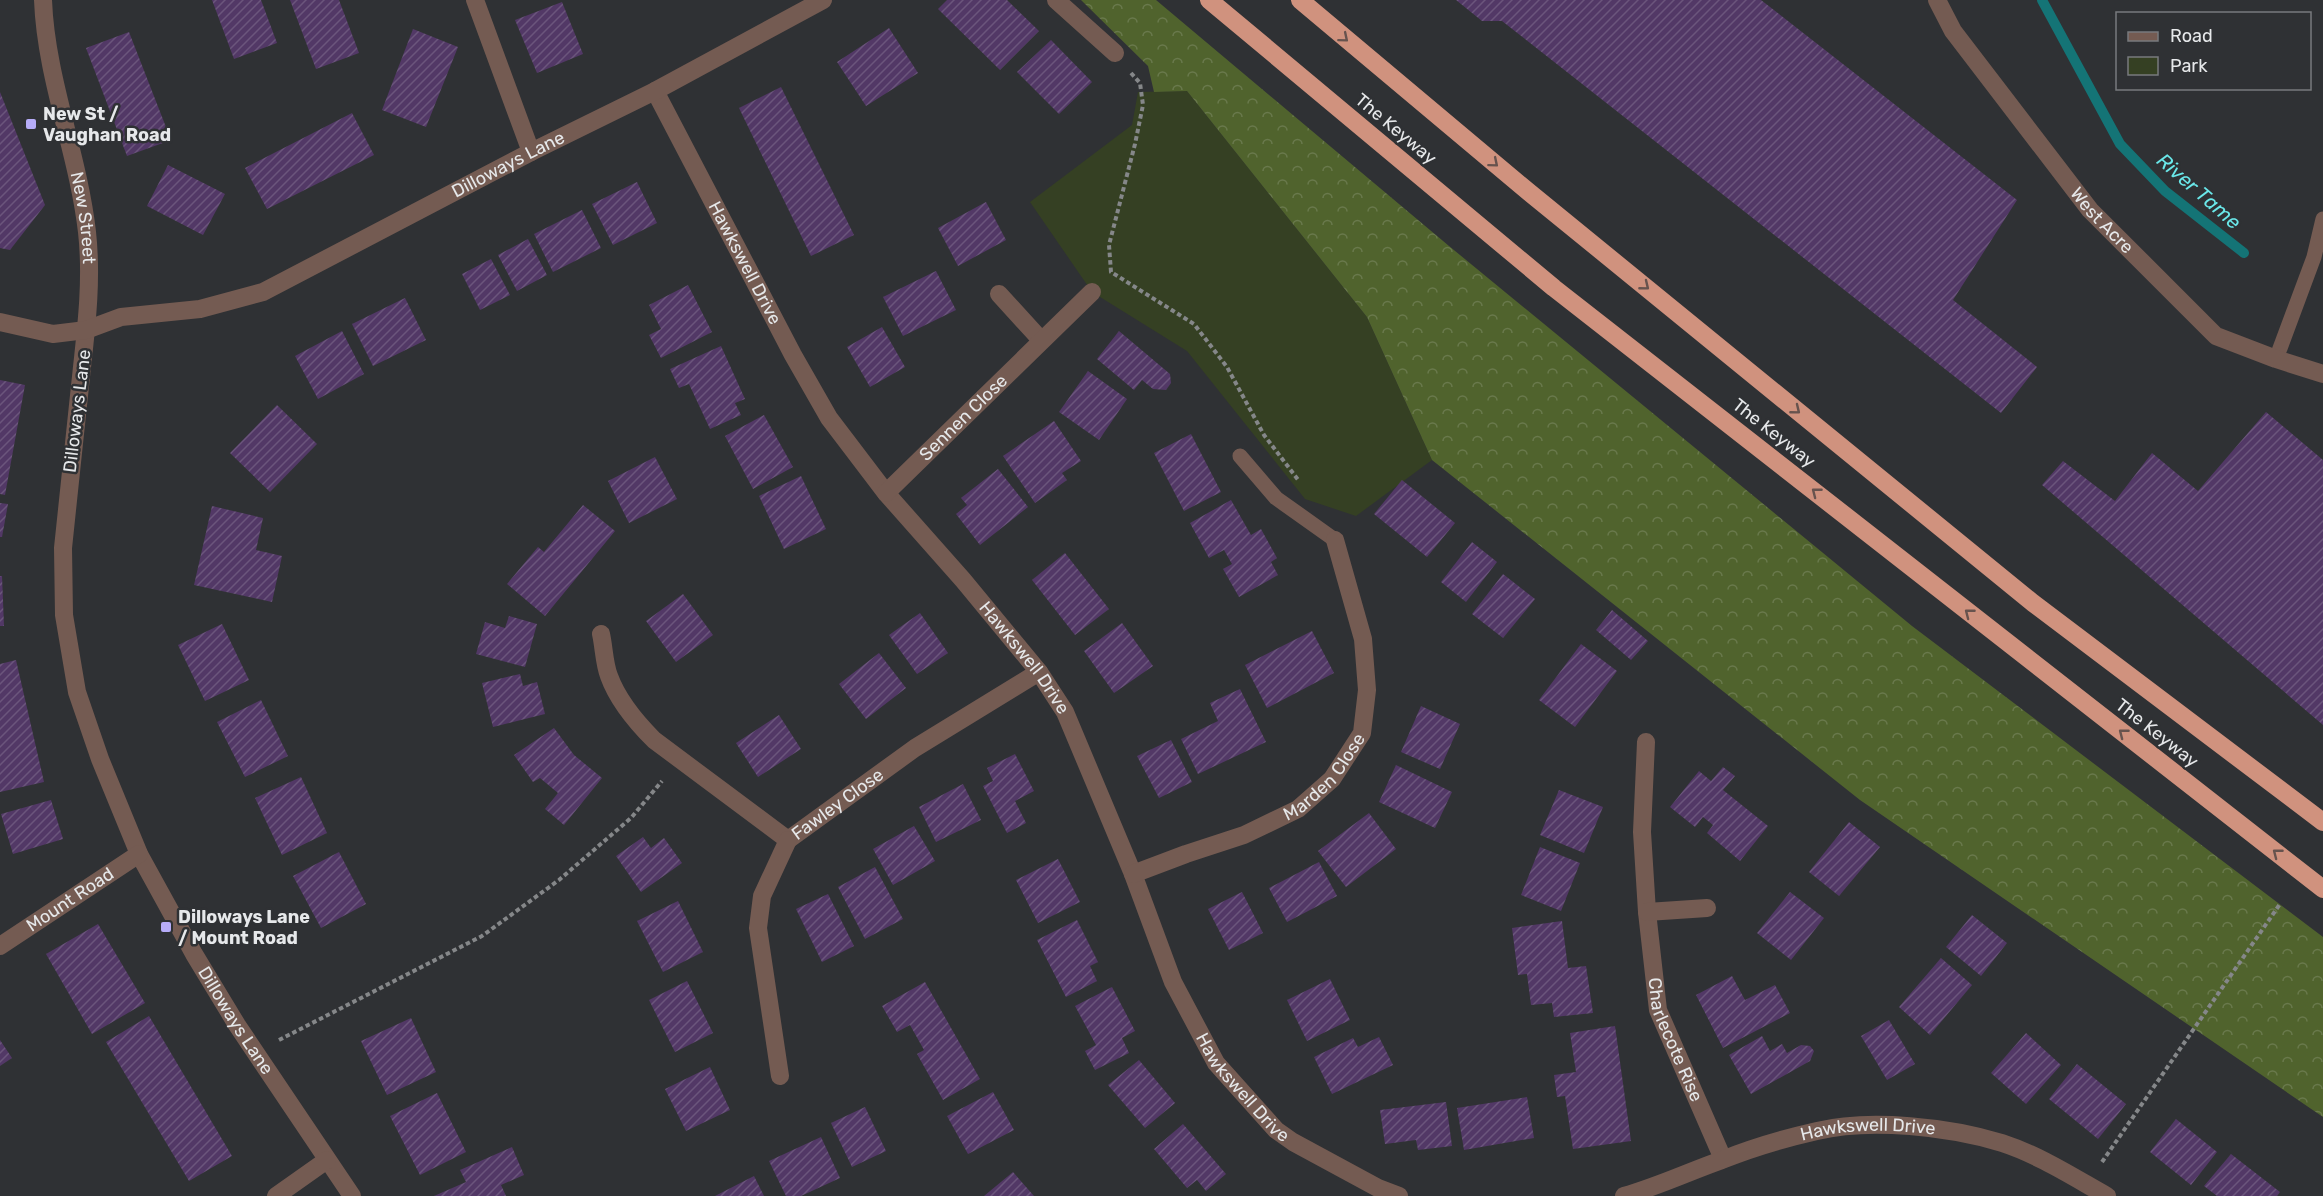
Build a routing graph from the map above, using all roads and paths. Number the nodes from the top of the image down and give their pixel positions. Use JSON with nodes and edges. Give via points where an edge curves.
{"nodes":[{"id":1,"x":43,"y":0,"type":"edge"},
{"id":2,"x":476,"y":0,"type":"edge"},
{"id":3,"x":823,"y":0,"type":"edge"},
{"id":4,"x":1056,"y":0,"type":"edge"},
{"id":5,"x":1209,"y":0,"type":"edge"},
{"id":6,"x":1300,"y":0,"type":"edge"},
{"id":7,"x":1937,"y":0,"type":"edge"},
{"id":8,"x":1115,"y":53,"type":"joint"},
{"id":9,"x":655,"y":91,"type":"junction"},
{"id":10,"x":531,"y":152,"type":"junction"},
{"id":11,"x":2323,"y":219,"type":"edge"},
{"id":12,"x":1092,"y":292,"type":"dead end"},
{"id":13,"x":999,"y":294,"type":"dead end"},
{"id":14,"x":0,"y":322,"type":"edge"},
{"id":15,"x":86,"y":330,"type":"junction"},
{"id":16,"x":1041,"y":340,"type":"junction"},
{"id":17,"x":2276,"y":359,"type":"junction"},
{"id":18,"x":2323,"y":374,"type":"edge"},
{"id":19,"x":1240,"y":456,"type":"dead end"},
{"id":20,"x":1300,"y":482,"type":"dead end"},
{"id":21,"x":885,"y":493,"type":"junction"},
{"id":22,"x":1335,"y":540,"type":"joint"},
{"id":23,"x":601,"y":634,"type":"dead end"},
{"id":24,"x":1039,"y":672,"type":"junction"},
{"id":25,"x":1646,"y":742,"type":"dead end"},
{"id":26,"x":680,"y":760,"type":"junction"},
{"id":27,"x":2323,"y":822,"type":"edge"},
{"id":28,"x":788,"y":840,"type":"junction"},
{"id":29,"x":140,"y":854,"type":"junction"},
{"id":30,"x":1134,"y":874,"type":"junction"},
{"id":31,"x":2323,"y":889,"type":"edge"},
{"id":32,"x":2280,"y":904,"type":"dead end"},
{"id":33,"x":1707,"y":908,"type":"dead end"},
{"id":34,"x":1647,"y":912,"type":"junction"},
{"id":35,"x":0,"y":946,"type":"edge"},
{"id":36,"x":254,"y":1052,"type":"junction"},
{"id":37,"x":780,"y":1076,"type":"dead end"},
{"id":38,"x":1723,"y":1159,"type":"junction"},
{"id":39,"x":327,"y":1160,"type":"junction"},
{"id":40,"x":2101,"y":1163,"type":"dead end"},
{"id":41,"x":1377,"y":1192,"type":"edge"},
{"id":42,"x":276,"y":1196,"type":"edge"},
{"id":43,"x":352,"y":1196,"type":"edge"},
{"id":44,"x":1399,"y":1196,"type":"edge"},
{"id":45,"x":1624,"y":1196,"type":"edge"},
{"id":46,"x":2107,"y":1196,"type":"edge"}],
"edges":[{"from":1,"to":15,"type":"street","name":"New Street","via":[[55,88],[81,191],[87,233],[90,282]]},
{"from":2,"to":10,"type":"street"},
{"from":3,"to":9,"type":"street","name":"Dilloways Lane"},
{"from":4,"to":8,"type":"street"},
{"from":31,"to":5,"type":"highway","name":"The Keyway","one_way":true,"via":[[1554,288]]},
{"from":6,"to":27,"type":"highway","name":"The Keyway","one_way":true,"via":[[1530,193],[2034,603]]},
{"from":7,"to":17,"type":"street","name":"West Acre","via":[[1953,31],[2090,210],[2216,336]]},
{"from":8,"to":20,"type":"path","via":[[1140,83],[1143,105],[1109,245],[1111,272],[1194,324],[1227,367],[1264,435]]},
{"from":9,"to":10,"type":"street","name":"Dilloways Lane"},
{"from":9,"to":21,"type":"street","name":"Hawkswell Drive","via":[[798,364],[829,418]]},
{"from":10,"to":15,"type":"street","name":"Dilloways Lane","via":[[263,292],[200,309],[121,317]]},
{"from":11,"to":17,"type":"lane","via":[[2314,257]]},
{"from":12,"to":16,"type":"street","name":"Sennen Close"},
{"from":13,"to":16,"type":"street"},
{"from":14,"to":15,"type":"street","via":[[53,334]]},
{"from":15,"to":29,"type":"street","name":"Dilloways Lane","via":[[63,548],[64,615],[77,692]]},
{"from":16,"to":21,"type":"street","name":"Sennen Close"},
{"from":17,"to":18,"type":"street","name":"West Acre"},
{"from":19,"to":22,"type":"lane","via":[[1276,498]]},
{"from":21,"to":24,"type":"street","name":"Hawkswell Drive","via":[[963,579]]},
{"from":22,"to":30,"type":"street","name":"Marden Close","via":[[1363,639],[1367,690],[1362,733],[1332,780],[1298,808],[1244,835]]},
{"from":23,"to":26,"type":"street","name":"Fawley Close","via":[[608,674],[619,696],[638,724]]},
{"from":24,"to":28,"type":"street","name":"Fawley Close","via":[[915,748]]},
{"from":24,"to":30,"type":"street","name":"Hawkswell Drive","via":[[1065,712]]},
{"from":25,"to":34,"type":"street","name":"Charlecote Rise","via":[[1642,832]]},
{"from":26,"to":28,"type":"street","name":"Fawley Close"},
{"from":26,"to":36,"type":"path","via":[[631,818],[560,880],[482,936]]},
{"from":28,"to":37,"type":"street","via":[[762,896],[758,928]]},
{"from":29,"to":35,"type":"street","name":"Mount Road"},
{"from":29,"to":36,"type":"street","name":"Dilloways Lane","via":[[194,954]]},
{"from":30,"to":41,"type":"street","name":"Hawkswell Drive","via":[[1173,982],[1216,1062],[1276,1130]]},
{"from":32,"to":40,"type":"path"},
{"from":33,"to":34,"type":"street"},
{"from":34,"to":38,"type":"street","name":"Charlecote Rise","via":[[1658,1010]]},
{"from":36,"to":39,"type":"street","name":"Dilloways Lane"},
{"from":38,"to":45,"type":"street","name":"Hawkswell Drive"},
{"from":38,"to":46,"type":"street","name":"Hawkswell Drive","via":[[1819,1130],[1860,1124],[1918,1127],[2001,1143],[2051,1164]]},
{"from":39,"to":42,"type":"street"},
{"from":39,"to":43,"type":"street","name":"Dilloways Lane"},
{"from":41,"to":44,"type":"street","name":"Hawkswell Drive"}]}
